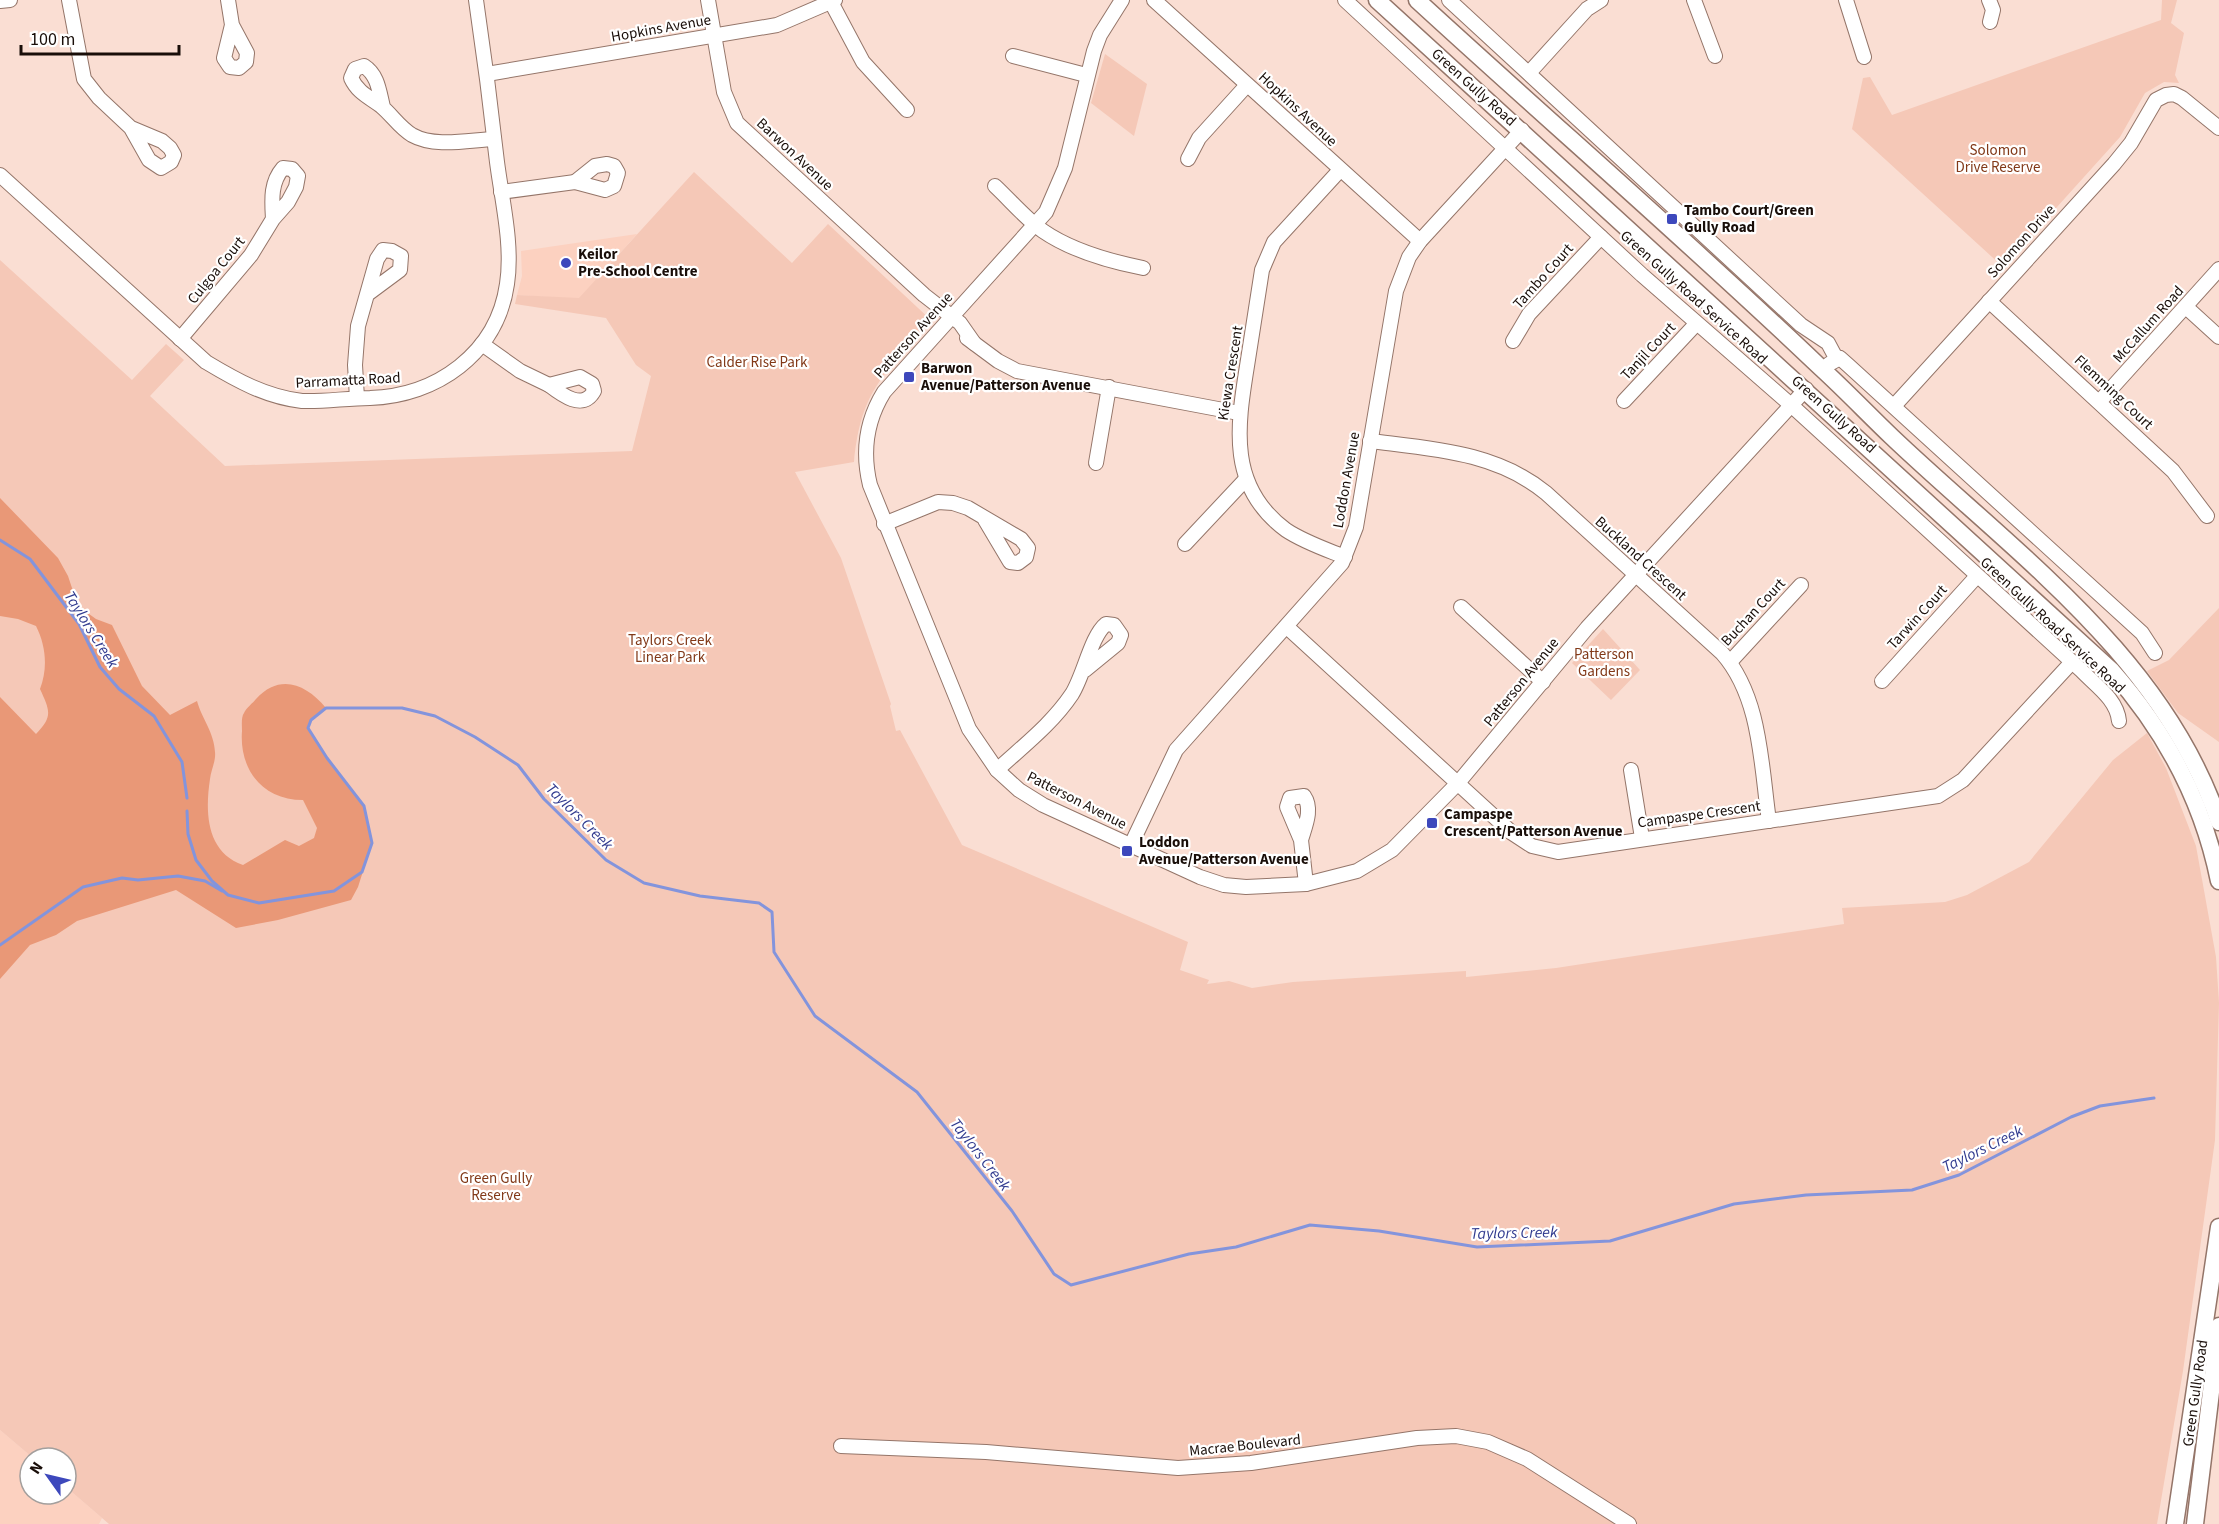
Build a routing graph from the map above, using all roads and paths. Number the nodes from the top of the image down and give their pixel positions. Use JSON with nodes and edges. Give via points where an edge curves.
{"nodes":[{"id":1,"x":10,"y":0,"type":"edge"},
{"id":2,"x":69,"y":0,"type":"edge"},
{"id":3,"x":228,"y":0,"type":"edge"},
{"id":4,"x":476,"y":0,"type":"edge"},
{"id":5,"x":708,"y":0,"type":"edge"},
{"id":6,"x":1122,"y":0,"type":"edge"},
{"id":7,"x":1154,"y":0,"type":"edge"},
{"id":8,"x":1345,"y":0,"type":"edge"},
{"id":9,"x":1377,"y":0,"type":"edge"},
{"id":10,"x":1417,"y":0,"type":"edge"},
{"id":11,"x":1449,"y":0,"type":"edge"},
{"id":12,"x":1601,"y":0,"type":"edge"},
{"id":13,"x":1694,"y":0,"type":"edge"},
{"id":14,"x":1846,"y":0,"type":"edge"},
{"id":15,"x":0,"y":1,"type":"edge"},
{"id":16,"x":833,"y":1,"type":"edge"},
{"id":17,"x":1993,"y":1,"type":"edge"},
{"id":18,"x":1990,"y":22,"type":"dead end"},
{"id":19,"x":232,"y":25,"type":"dead end"},
{"id":20,"x":714,"y":36,"type":"junction"},
{"id":21,"x":1013,"y":56,"type":"dead end"},
{"id":22,"x":1715,"y":56,"type":"dead end"},
{"id":23,"x":1864,"y":57,"type":"dead end"},
{"id":24,"x":1529,"y":73,"type":"junction"},
{"id":25,"x":487,"y":74,"type":"junction"},
{"id":26,"x":1086,"y":75,"type":"junction"},
{"id":27,"x":1247,"y":85,"type":"junction"},
{"id":28,"x":1554,"y":96,"type":"junction"},
{"id":29,"x":383,"y":107,"type":"dead end"},
{"id":30,"x":907,"y":111,"type":"dead end"},
{"id":31,"x":1539,"y":111,"type":"junction"},
{"id":32,"x":131,"y":128,"type":"dead end"},
{"id":33,"x":2219,"y":128,"type":"edge"},
{"id":34,"x":1522,"y":130,"type":"junction"},
{"id":35,"x":494,"y":139,"type":"junction"},
{"id":36,"x":1505,"y":148,"type":"junction"},
{"id":37,"x":1188,"y":159,"type":"dead end"},
{"id":38,"x":1340,"y":171,"type":"junction"},
{"id":39,"x":0,"y":175,"type":"edge"},
{"id":40,"x":574,"y":182,"type":"dead end"},
{"id":41,"x":995,"y":186,"type":"dead end"},
{"id":42,"x":501,"y":192,"type":"junction"},
{"id":43,"x":273,"y":219,"type":"dead end"},
{"id":44,"x":1036,"y":225,"type":"junction"},
{"id":45,"x":1601,"y":237,"type":"junction"},
{"id":46,"x":1420,"y":241,"type":"junction"},
{"id":47,"x":1143,"y":268,"type":"dead end"},
{"id":48,"x":2219,"y":269,"type":"edge"},
{"id":49,"x":369,"y":293,"type":"dead end"},
{"id":50,"x":1989,"y":301,"type":"junction"},
{"id":51,"x":2186,"y":307,"type":"junction"},
{"id":52,"x":950,"y":319,"type":"junction"},
{"id":53,"x":1696,"y":324,"type":"junction"},
{"id":54,"x":2219,"y":337,"type":"edge"},
{"id":55,"x":180,"y":339,"type":"junction"},
{"id":56,"x":1513,"y":341,"type":"dead end"},
{"id":57,"x":482,"y":344,"type":"junction"},
{"id":58,"x":1836,"y":358,"type":"junction"},
{"id":59,"x":1823,"y":369,"type":"junction"},
{"id":60,"x":549,"y":385,"type":"dead end"},
{"id":61,"x":1109,"y":387,"type":"junction"},
{"id":62,"x":1806,"y":389,"type":"junction"},
{"id":63,"x":357,"y":398,"type":"junction"},
{"id":64,"x":2100,"y":400,"type":"junction"},
{"id":65,"x":1624,"y":401,"type":"dead end"},
{"id":66,"x":1791,"y":405,"type":"junction"},
{"id":67,"x":1894,"y":406,"type":"junction"},
{"id":68,"x":1239,"y":412,"type":"junction"},
{"id":69,"x":1370,"y":441,"type":"junction"},
{"id":70,"x":1096,"y":463,"type":"dead end"},
{"id":71,"x":1246,"y":479,"type":"junction"},
{"id":72,"x":2207,"y":516,"type":"dead end"},
{"id":73,"x":985,"y":520,"type":"dead end"},
{"id":74,"x":884,"y":524,"type":"junction"},
{"id":75,"x":1185,"y":544,"type":"dead end"},
{"id":76,"x":1345,"y":557,"type":"junction"},
{"id":77,"x":1636,"y":576,"type":"junction"},
{"id":78,"x":1977,"y":576,"type":"junction"},
{"id":79,"x":1801,"y":585,"type":"dead end"},
{"id":80,"x":1461,"y":607,"type":"dead end"},
{"id":81,"x":1287,"y":627,"type":"junction"},
{"id":82,"x":2155,"y":653,"type":"dead end"},
{"id":83,"x":1730,"y":662,"type":"junction"},
{"id":84,"x":2072,"y":662,"type":"junction"},
{"id":85,"x":1085,"y":670,"type":"dead end"},
{"id":86,"x":1882,"y":681,"type":"dead end"},
{"id":87,"x":1543,"y":682,"type":"junction"},
{"id":88,"x":2119,"y":721,"type":"dead end"},
{"id":89,"x":1631,"y":770,"type":"dead end"},
{"id":90,"x":997,"y":771,"type":"junction"},
{"id":91,"x":1458,"y":783,"type":"junction"},
{"id":92,"x":1769,"y":821,"type":"junction"},
{"id":93,"x":2219,"y":822,"type":"edge"},
{"id":94,"x":1642,"y":838,"type":"junction"},
{"id":95,"x":1301,"y":840,"type":"dead end"},
{"id":96,"x":1131,"y":845,"type":"junction"},
{"id":97,"x":2219,"y":881,"type":"edge"},
{"id":98,"x":1306,"y":884,"type":"junction"},
{"id":99,"x":2219,"y":1227,"type":"edge"},
{"id":100,"x":2219,"y":1326,"type":"edge"},
{"id":101,"x":841,"y":1446,"type":"dead end"},
{"id":102,"x":1629,"y":1524,"type":"edge"},
{"id":103,"x":2175,"y":1524,"type":"edge"},
{"id":104,"x":2195,"y":1524,"type":"edge"}],
"edges":[{"from":1,"to":15,"type":"street"},
{"from":2,"to":32,"type":"street","via":[[84,79]]},
{"from":3,"to":19,"type":"street"},
{"from":4,"to":25,"type":"street","name":"Parramatta Road"},
{"from":5,"to":20,"type":"street","name":"Barwon Avenue"},
{"from":6,"to":26,"type":"street","name":"Patterson Avenue","via":[[1100,35]]},
{"from":7,"to":27,"type":"street","name":"Hopkins Avenue"},
{"from":8,"to":36,"type":"street","name":"Green Gully Road Service Road"},
{"from":9,"to":34,"type":"main road","name":"Green Gully Road"},
{"from":10,"to":31,"type":"main road","name":"Green Gully Road"},
{"from":11,"to":24,"type":"street"},
{"from":12,"to":24,"type":"street","via":[[1587,9]]},
{"from":13,"to":22,"type":"street"},
{"from":14,"to":23,"type":"street"},
{"from":16,"to":20,"type":"street","name":"Hopkins Avenue","via":[[777,25]]},
{"from":16,"to":30,"type":"street","via":[[863,62]]},
{"from":17,"to":18,"type":"street"},
{"from":20,"to":25,"type":"street","name":"Hopkins Avenue"},
{"from":20,"to":52,"type":"street","name":"Barwon Avenue","via":[[724,92],[738,123]]},
{"from":21,"to":26,"type":"street"},
{"from":24,"to":28,"type":"street"},
{"from":25,"to":35,"type":"street","name":"Parramatta Road"},
{"from":26,"to":44,"type":"street","name":"Patterson Avenue","via":[[1059,187]]},
{"from":27,"to":37,"type":"street","via":[[1199,138]]},
{"from":27,"to":38,"type":"street","name":"Hopkins Avenue"},
{"from":28,"to":31,"type":"street"},
{"from":28,"to":58,"type":"street","via":[[1802,325],[1828,343]]},
{"from":29,"to":35,"type":"street","via":[[392,120],[422,140]]},
{"from":31,"to":34,"type":"main road"},
{"from":31,"to":59,"type":"main road","name":"Green Gully Road"},
{"from":33,"to":50,"type":"street","name":"Solomon Drive","via":[[2174,94],[2156,100],[2114,164]]},
{"from":34,"to":36,"type":"street","name":"Loddon Avenue"},
{"from":34,"to":62,"type":"main road","name":"Green Gully Road"},
{"from":35,"to":42,"type":"street","name":"Parramatta Road"},
{"from":36,"to":45,"type":"street","name":"Green Gully Road Service Road"},
{"from":36,"to":46,"type":"street","name":"Loddon Avenue"},
{"from":38,"to":46,"type":"street","name":"Hopkins Avenue"},
{"from":38,"to":68,"type":"street","name":"Kiewa Crescent","via":[[1268,251]]},
{"from":39,"to":55,"type":"street","name":"Parramatta Road"},
{"from":40,"to":42,"type":"street"},
{"from":41,"to":44,"type":"street"},
{"from":42,"to":57,"type":"street","name":"Parramatta Road","via":[[507,285],[499,314]]},
{"from":43,"to":55,"type":"street","name":"Culgoa Court","via":[[251,255]]},
{"from":44,"to":47,"type":"street","via":[[1083,251]]},
{"from":44,"to":52,"type":"street","name":"Patterson Avenue"},
{"from":45,"to":53,"type":"street","name":"Green Gully Road Service Road"},
{"from":45,"to":56,"type":"street","name":"Tambo Court","via":[[1529,314]]},
{"from":46,"to":69,"type":"street","name":"Loddon Avenue","via":[[1396,291]]},
{"from":48,"to":51,"type":"street","name":"McCallum Road"},
{"from":49,"to":63,"type":"street","via":[[356,342]]},
{"from":50,"to":64,"type":"street","name":"Flemming Court"},
{"from":50,"to":67,"type":"street","name":"Solomon Drive"},
{"from":51,"to":54,"type":"street"},
{"from":51,"to":64,"type":"street","name":"McCallum Road"},
{"from":52,"to":61,"type":"street","name":"Barwon Avenue","via":[[998,361],[1017,371]]},
{"from":52,"to":74,"type":"street","name":"Patterson Avenue","via":[[893,381],[873,412],[866,440],[866,471]]},
{"from":53,"to":65,"type":"street","name":"Tanjil Court"},
{"from":53,"to":66,"type":"street","name":"Green Gully Road Service Road"},
{"from":55,"to":63,"type":"street","name":"Parramatta Road","via":[[235,380],[280,398]]},
{"from":57,"to":60,"type":"street","via":[[520,371]]},
{"from":57,"to":63,"type":"street","name":"Parramatta Road","via":[[453,373],[430,386],[388,397]]},
{"from":58,"to":59,"type":"street"},
{"from":58,"to":67,"type":"street"},
{"from":59,"to":62,"type":"main road"},
{"from":59,"to":93,"type":"main road","name":"Green Gully Road","via":[[2113,644],[2173,726],[2197,768]]},
{"from":61,"to":68,"type":"street","name":"Barwon Avenue"},
{"from":61,"to":70,"type":"street"},
{"from":62,"to":66,"type":"street","name":"Patterson Avenue"},
{"from":62,"to":97,"type":"main road","name":"Green Gully Road","via":[[2089,647],[2130,691],[2178,765],[2205,830]]},
{"from":64,"to":72,"type":"street","name":"Flemming Court","via":[[2173,471]]},
{"from":66,"to":77,"type":"street","name":"Patterson Avenue"},
{"from":66,"to":78,"type":"street","name":"Green Gully Road Service Road"},
{"from":67,"to":82,"type":"street","via":[[2142,633]]},
{"from":68,"to":71,"type":"street","name":"Kiewa Crescent","via":[[1238,441]]},
{"from":69,"to":76,"type":"street","name":"Loddon Avenue","via":[[1356,527]]},
{"from":69,"to":77,"type":"street","name":"Buckland Crescent","via":[[1483,458],[1512,470],[1546,493]]},
{"from":71,"to":75,"type":"street"},
{"from":71,"to":76,"type":"street","name":"Kiewa Crescent","via":[[1267,511],[1286,529]]},
{"from":73,"to":74,"type":"street","via":[[968,508],[946,502]]},
{"from":74,"to":90,"type":"street","name":"Patterson Avenue","via":[[969,729]]},
{"from":76,"to":81,"type":"street","name":"Loddon Avenue"},
{"from":77,"to":83,"type":"street","name":"Buckland Crescent"},
{"from":77,"to":87,"type":"street","name":"Patterson Avenue"},
{"from":78,"to":84,"type":"street","name":"Green Gully Road Service Road"},
{"from":78,"to":86,"type":"street","name":"Tarwin Court"},
{"from":79,"to":83,"type":"street","name":"Buchan Court"},
{"from":80,"to":87,"type":"street"},
{"from":81,"to":91,"type":"street","name":"Campaspe Crescent"},
{"from":81,"to":96,"type":"street","name":"Loddon Avenue","via":[[1176,750]]},
{"from":83,"to":92,"type":"street","name":"Buckland Crescent","via":[[1752,713]]},
{"from":84,"to":88,"type":"street","name":"Green Gully Road Service Road","via":[[2112,701]]},
{"from":84,"to":92,"type":"street","name":"Campaspe Crescent","via":[[1963,780],[1938,796]]},
{"from":85,"to":90,"type":"street","via":[[1055,715]]},
{"from":87,"to":91,"type":"street","name":"Patterson Avenue"},
{"from":89,"to":94,"type":"street"},
{"from":90,"to":96,"type":"street","name":"Patterson Avenue","via":[[1035,800]]},
{"from":91,"to":94,"type":"street","name":"Campaspe Crescent","via":[[1512,833],[1540,849],[1558,852]]},
{"from":91,"to":98,"type":"street","name":"Patterson Avenue","via":[[1381,859],[1343,876]]},
{"from":92,"to":94,"type":"street","name":"Campaspe Crescent"},
{"from":95,"to":98,"type":"street"},
{"from":96,"to":98,"type":"street","name":"Patterson Avenue","via":[[1224,885]]},
{"from":99,"to":103,"type":"main road","name":"Green Gully Road"},
{"from":100,"to":104,"type":"main road","name":"Green Gully Road"},
{"from":101,"to":102,"type":"street","name":"Macrae Boulevard","via":[[986,1452],[1178,1468],[1244,1464],[1456,1436],[1488,1442],[1527,1459]]}]}
